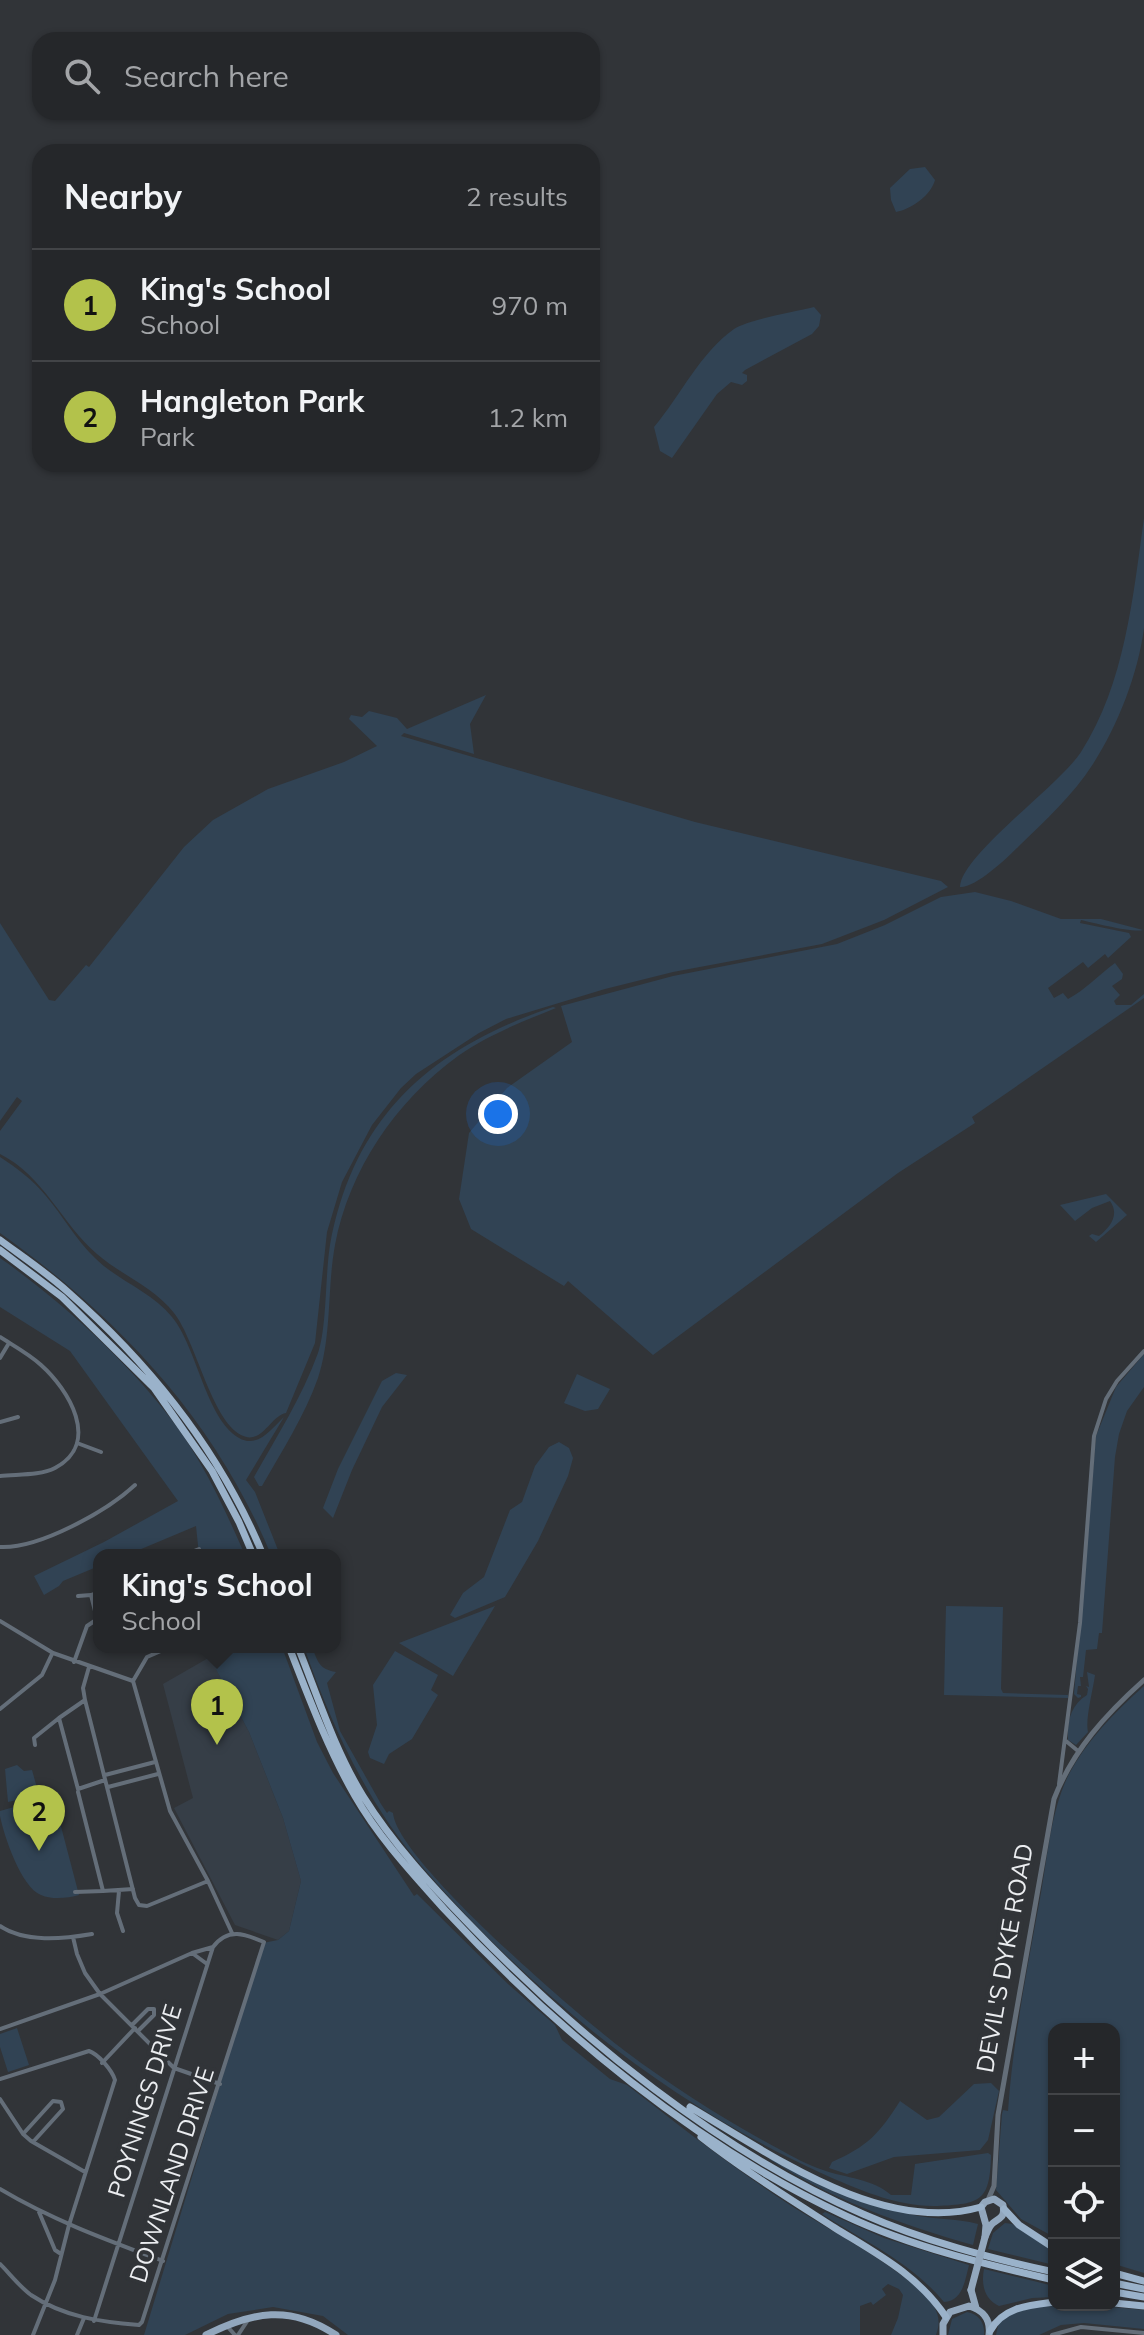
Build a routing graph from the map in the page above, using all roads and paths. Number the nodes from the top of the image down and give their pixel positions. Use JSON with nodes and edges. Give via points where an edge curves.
{"nodes":[{"id":1,"x":0,"y":1240,"type":"edge"},
{"id":2,"x":0,"y":1250,"type":"edge"},
{"id":3,"x":0,"y":1337,"type":"edge"},
{"id":4,"x":9,"y":1343,"type":"junction"},
{"id":5,"x":1144,"y":1351,"type":"edge"},
{"id":6,"x":0,"y":1358,"type":"edge"},
{"id":7,"x":18,"y":1417,"type":"dead end"},
{"id":8,"x":0,"y":1422,"type":"edge"},
{"id":9,"x":77,"y":1443,"type":"junction"},
{"id":10,"x":101,"y":1452,"type":"dead end"},
{"id":11,"x":0,"y":1476,"type":"edge"},
{"id":12,"x":135,"y":1485,"type":"dead end"},
{"id":13,"x":0,"y":1547,"type":"edge"},
{"id":14,"x":250,"y":1549,"type":"edge"},
{"id":15,"x":260,"y":1549,"type":"edge"},
{"id":16,"x":91,"y":1595,"type":"joint"},
{"id":17,"x":78,"y":1596,"type":"dead end"},
{"id":18,"x":93,"y":1602,"type":"edge"},
{"id":19,"x":0,"y":1622,"type":"edge"},
{"id":20,"x":93,"y":1622,"type":"edge"},
{"id":21,"x":53,"y":1653,"type":"junction"},
{"id":22,"x":156,"y":1653,"type":"edge"},
{"id":23,"x":291,"y":1653,"type":"edge"},
{"id":24,"x":300,"y":1653,"type":"edge"},
{"id":25,"x":74,"y":1662,"type":"junction"},
{"id":26,"x":89,"y":1667,"type":"junction"},
{"id":27,"x":1144,"y":1680,"type":"edge"},
{"id":28,"x":133,"y":1681,"type":"junction"},
{"id":29,"x":85,"y":1700,"type":"junction"},
{"id":30,"x":0,"y":1709,"type":"edge"},
{"id":31,"x":59,"y":1718,"type":"junction"},
{"id":32,"x":1065,"y":1739,"type":"junction"},
{"id":33,"x":35,"y":1745,"type":"dead end"},
{"id":34,"x":1078,"y":1751,"type":"junction"},
{"id":35,"x":155,"y":1762,"type":"junction"},
{"id":36,"x":158,"y":1774,"type":"junction"},
{"id":37,"x":105,"y":1777,"type":"junction"},
{"id":38,"x":108,"y":1787,"type":"junction"},
{"id":39,"x":1059,"y":1787,"type":"junction"},
{"id":40,"x":78,"y":1792,"type":"dead end"},
{"id":41,"x":208,"y":1881,"type":"junction"},
{"id":42,"x":133,"y":1889,"type":"junction"},
{"id":43,"x":103,"y":1891,"type":"junction"},
{"id":44,"x":119,"y":1891,"type":"junction"},
{"id":45,"x":75,"y":1892,"type":"dead end"},
{"id":46,"x":0,"y":1926,"type":"edge"},
{"id":47,"x":123,"y":1931,"type":"dead end"},
{"id":48,"x":232,"y":1933,"type":"junction"},
{"id":49,"x":92,"y":1934,"type":"dead end"},
{"id":50,"x":73,"y":1937,"type":"junction"},
{"id":51,"x":213,"y":1947,"type":"junction"},
{"id":52,"x":192,"y":1953,"type":"junction"},
{"id":53,"x":207,"y":1964,"type":"junction"},
{"id":54,"x":100,"y":1994,"type":"junction"},
{"id":55,"x":135,"y":2028,"type":"junction"},
{"id":56,"x":0,"y":2029,"type":"edge"},
{"id":57,"x":102,"y":2063,"type":"junction"},
{"id":58,"x":174,"y":2068,"type":"junction"},
{"id":59,"x":0,"y":2079,"type":"edge"},
{"id":60,"x":220,"y":2084,"type":"junction"},
{"id":61,"x":653,"y":2086,"type":"junction"},
{"id":62,"x":0,"y":2099,"type":"edge"},
{"id":63,"x":676,"y":2114,"type":"junction"},
{"id":64,"x":23,"y":2134,"type":"junction"},
{"id":65,"x":33,"y":2142,"type":"junction"},
{"id":66,"x":85,"y":2172,"type":"junction"},
{"id":67,"x":0,"y":2189,"type":"edge"},
{"id":68,"x":993,"y":2200,"type":"junction"},
{"id":69,"x":981,"y":2207,"type":"junction"},
{"id":70,"x":1004,"y":2209,"type":"junction"},
{"id":71,"x":39,"y":2212,"type":"junction"},
{"id":72,"x":990,"y":2221,"type":"junction"},
{"id":73,"x":69,"y":2225,"type":"junction"},
{"id":74,"x":1048,"y":2244,"type":"edge"},
{"id":75,"x":119,"y":2245,"type":"junction"},
{"id":76,"x":61,"y":2254,"type":"junction"},
{"id":77,"x":163,"y":2261,"type":"junction"},
{"id":78,"x":0,"y":2264,"type":"edge"},
{"id":79,"x":1048,"y":2270,"type":"edge"},
{"id":80,"x":1120,"y":2275,"type":"edge"},
{"id":81,"x":1048,"y":2278,"type":"edge"},
{"id":82,"x":1144,"y":2281,"type":"edge"},
{"id":83,"x":1120,"y":2284,"type":"edge"},
{"id":84,"x":1144,"y":2289,"type":"edge"},
{"id":85,"x":971,"y":2290,"type":"junction"},
{"id":86,"x":1120,"y":2293,"type":"edge"},
{"id":87,"x":1144,"y":2297,"type":"edge"},
{"id":88,"x":46,"y":2303,"type":"junction"},
{"id":89,"x":1048,"y":2303,"type":"edge"},
{"id":90,"x":1120,"y":2304,"type":"edge"},
{"id":91,"x":962,"y":2306,"type":"junction"},
{"id":92,"x":1144,"y":2306,"type":"edge"},
{"id":93,"x":976,"y":2308,"type":"junction"},
{"id":94,"x":247,"y":2317,"type":"junction"},
{"id":95,"x":946,"y":2317,"type":"junction"},
{"id":96,"x":84,"y":2318,"type":"junction"},
{"id":97,"x":94,"y":2321,"type":"junction"},
{"id":98,"x":139,"y":2325,"type":"junction"},
{"id":99,"x":226,"y":2325,"type":"junction"},
{"id":100,"x":989,"y":2333,"type":"edge"},
{"id":101,"x":1144,"y":2333,"type":"edge"},
{"id":102,"x":942,"y":2334,"type":"edge"},
{"id":103,"x":33,"y":2335,"type":"edge"},
{"id":104,"x":77,"y":2335,"type":"edge"},
{"id":105,"x":137,"y":2335,"type":"edge"},
{"id":106,"x":206,"y":2335,"type":"edge"},
{"id":107,"x":236,"y":2335,"type":"edge"},
{"id":108,"x":336,"y":2335,"type":"edge"},
{"id":109,"x":1052,"y":2335,"type":"edge"}],
"edges":[{"from":1,"to":15,"type":"highway","via":[[68,1291],[161,1384],[220,1467]]},
{"from":2,"to":14,"type":"highway","via":[[62,1297],[154,1388],[212,1471]]},
{"from":3,"to":4,"type":"street"},
{"from":4,"to":6,"type":"street"},
{"from":4,"to":9,"type":"street","via":[[60,1384],[79,1427]]},
{"from":5,"to":32,"type":"street","name":"DEVIL'S DYKE ROAD","via":[[1106,1399],[1094,1436]]},
{"from":7,"to":8,"type":"street"},
{"from":9,"to":10,"type":"street"},
{"from":9,"to":11,"type":"street","via":[[55,1468]]},
{"from":12,"to":13,"type":"street","via":[[103,1510],[59,1531]]},
{"from":16,"to":17,"type":"street"},
{"from":16,"to":18,"type":"street"},
{"from":19,"to":21,"type":"street"},
{"from":20,"to":25,"type":"street"},
{"from":21,"to":25,"type":"street"},
{"from":21,"to":30,"type":"street","via":[[42,1675]]},
{"from":22,"to":28,"type":"street","via":[[147,1657]]},
{"from":23,"to":63,"type":"highway","via":[[356,1799],[399,1860],[506,1974]]},
{"from":24,"to":61,"type":"highway","via":[[363,1796],[407,1856],[512,1969]]},
{"from":25,"to":26,"type":"street"},
{"from":26,"to":28,"type":"street"},
{"from":26,"to":29,"type":"street"},
{"from":27,"to":34,"type":"street"},
{"from":28,"to":35,"type":"street"},
{"from":29,"to":31,"type":"street"},
{"from":29,"to":37,"type":"street"},
{"from":31,"to":33,"type":"street","via":[[34,1738]]},
{"from":31,"to":37,"type":"street","via":[[78,1789]]},
{"from":32,"to":34,"type":"street"},
{"from":32,"to":39,"type":"street","name":"DEVIL'S DYKE ROAD"},
{"from":34,"to":39,"type":"street"},
{"from":35,"to":36,"type":"street"},
{"from":35,"to":37,"type":"street"},
{"from":36,"to":38,"type":"street"},
{"from":36,"to":41,"type":"street","via":[[170,1811]]},
{"from":37,"to":38,"type":"street"},
{"from":38,"to":42,"type":"street"},
{"from":39,"to":68,"type":"street","name":"DEVIL'S DYKE ROAD","via":[[998,2115]]},
{"from":40,"to":43,"type":"street"},
{"from":41,"to":42,"type":"street","via":[[147,1906],[139,1905]]},
{"from":41,"to":48,"type":"street"},
{"from":42,"to":44,"type":"street"},
{"from":43,"to":44,"type":"street"},
{"from":43,"to":45,"type":"street"},
{"from":44,"to":47,"type":"street","via":[[117,1913]]},
{"from":46,"to":50,"type":"street","via":[[37,1938]]},
{"from":48,"to":51,"type":"street"},
{"from":48,"to":60,"type":"street","name":"DOWNLAND DRIVE","via":[[264,1942]]},
{"from":49,"to":50,"type":"street"},
{"from":50,"to":54,"type":"street","via":[[85,1973]]},
{"from":51,"to":52,"type":"street"},
{"from":51,"to":53,"type":"street","name":"POYNINGS DRIVE"},
{"from":52,"to":53,"type":"street"},
{"from":52,"to":54,"type":"street"},
{"from":53,"to":58,"type":"street","name":"POYNINGS DRIVE"},
{"from":54,"to":55,"type":"street"},
{"from":54,"to":56,"type":"street"},
{"from":55,"to":55,"type":"street","via":[[148,2009],[154,2009],[154,2015]]},
{"from":55,"to":57,"type":"street"},
{"from":55,"to":58,"type":"street"},
{"from":57,"to":59,"type":"street","via":[[93,2052],[82,2052]]},
{"from":57,"to":66,"type":"street","via":[[115,2080]]},
{"from":58,"to":60,"type":"street"},
{"from":58,"to":75,"type":"street","name":"POYNINGS DRIVE"},
{"from":60,"to":77,"type":"street","name":"DOWNLAND DRIVE"},
{"from":61,"to":69,"type":"highway","via":[[776,2158],[873,2202],[933,2214]]},
{"from":61,"to":79,"type":"highway","via":[[781,2172],[863,2214],[930,2239]]},
{"from":62,"to":64,"type":"street"},
{"from":63,"to":81,"type":"highway","via":[[777,2179],[852,2219],[950,2254]]},
{"from":63,"to":95,"type":"highway","via":[[760,2180],[908,2274]]},
{"from":64,"to":65,"type":"street"},
{"from":64,"to":65,"type":"street","via":[[53,2101],[61,2102],[63,2109]]},
{"from":65,"to":66,"type":"street"},
{"from":66,"to":73,"type":"street"},
{"from":67,"to":71,"type":"street"},
{"from":68,"to":69,"type":"main road"},
{"from":68,"to":70,"type":"main road"},
{"from":69,"to":72,"type":"main road"},
{"from":70,"to":72,"type":"main road","via":[[1000,2219]]},
{"from":70,"to":74,"type":"highway"},
{"from":71,"to":73,"type":"street"},
{"from":71,"to":76,"type":"street"},
{"from":72,"to":85,"type":"main road","bridge":true},
{"from":73,"to":75,"type":"street"},
{"from":73,"to":76,"type":"street"},
{"from":75,"to":77,"type":"street"},
{"from":75,"to":97,"type":"street","name":"POYNINGS DRIVE"},
{"from":76,"to":88,"type":"street"},
{"from":77,"to":98,"type":"street","name":"DOWNLAND DRIVE"},
{"from":78,"to":88,"type":"street"},
{"from":80,"to":82,"type":"highway"},
{"from":83,"to":84,"type":"highway"},
{"from":85,"to":91,"type":"main road"},
{"from":85,"to":93,"type":"main road"},
{"from":86,"to":87,"type":"highway"},
{"from":88,"to":96,"type":"street"},
{"from":88,"to":103,"type":"street"},
{"from":89,"to":100,"type":"highway","via":[[1007,2312]]},
{"from":90,"to":92,"type":"highway"},
{"from":91,"to":93,"type":"main road"},
{"from":91,"to":95,"type":"main road"},
{"from":93,"to":100,"type":"main road","via":[[986,2317]]},
{"from":94,"to":99,"type":"main road"},
{"from":94,"to":107,"type":"street"},
{"from":94,"to":108,"type":"main road","via":[[299,2318]]},
{"from":95,"to":102,"type":"main road"},
{"from":96,"to":97,"type":"street"},
{"from":96,"to":104,"type":"street"},
{"from":97,"to":98,"type":"street"},
{"from":98,"to":105,"type":"street","name":"DOWNLAND DRIVE"},
{"from":99,"to":106,"type":"main road"},
{"from":99,"to":107,"type":"street"},
{"from":101,"to":109,"type":"street","via":[[1081,2327]]}]}
